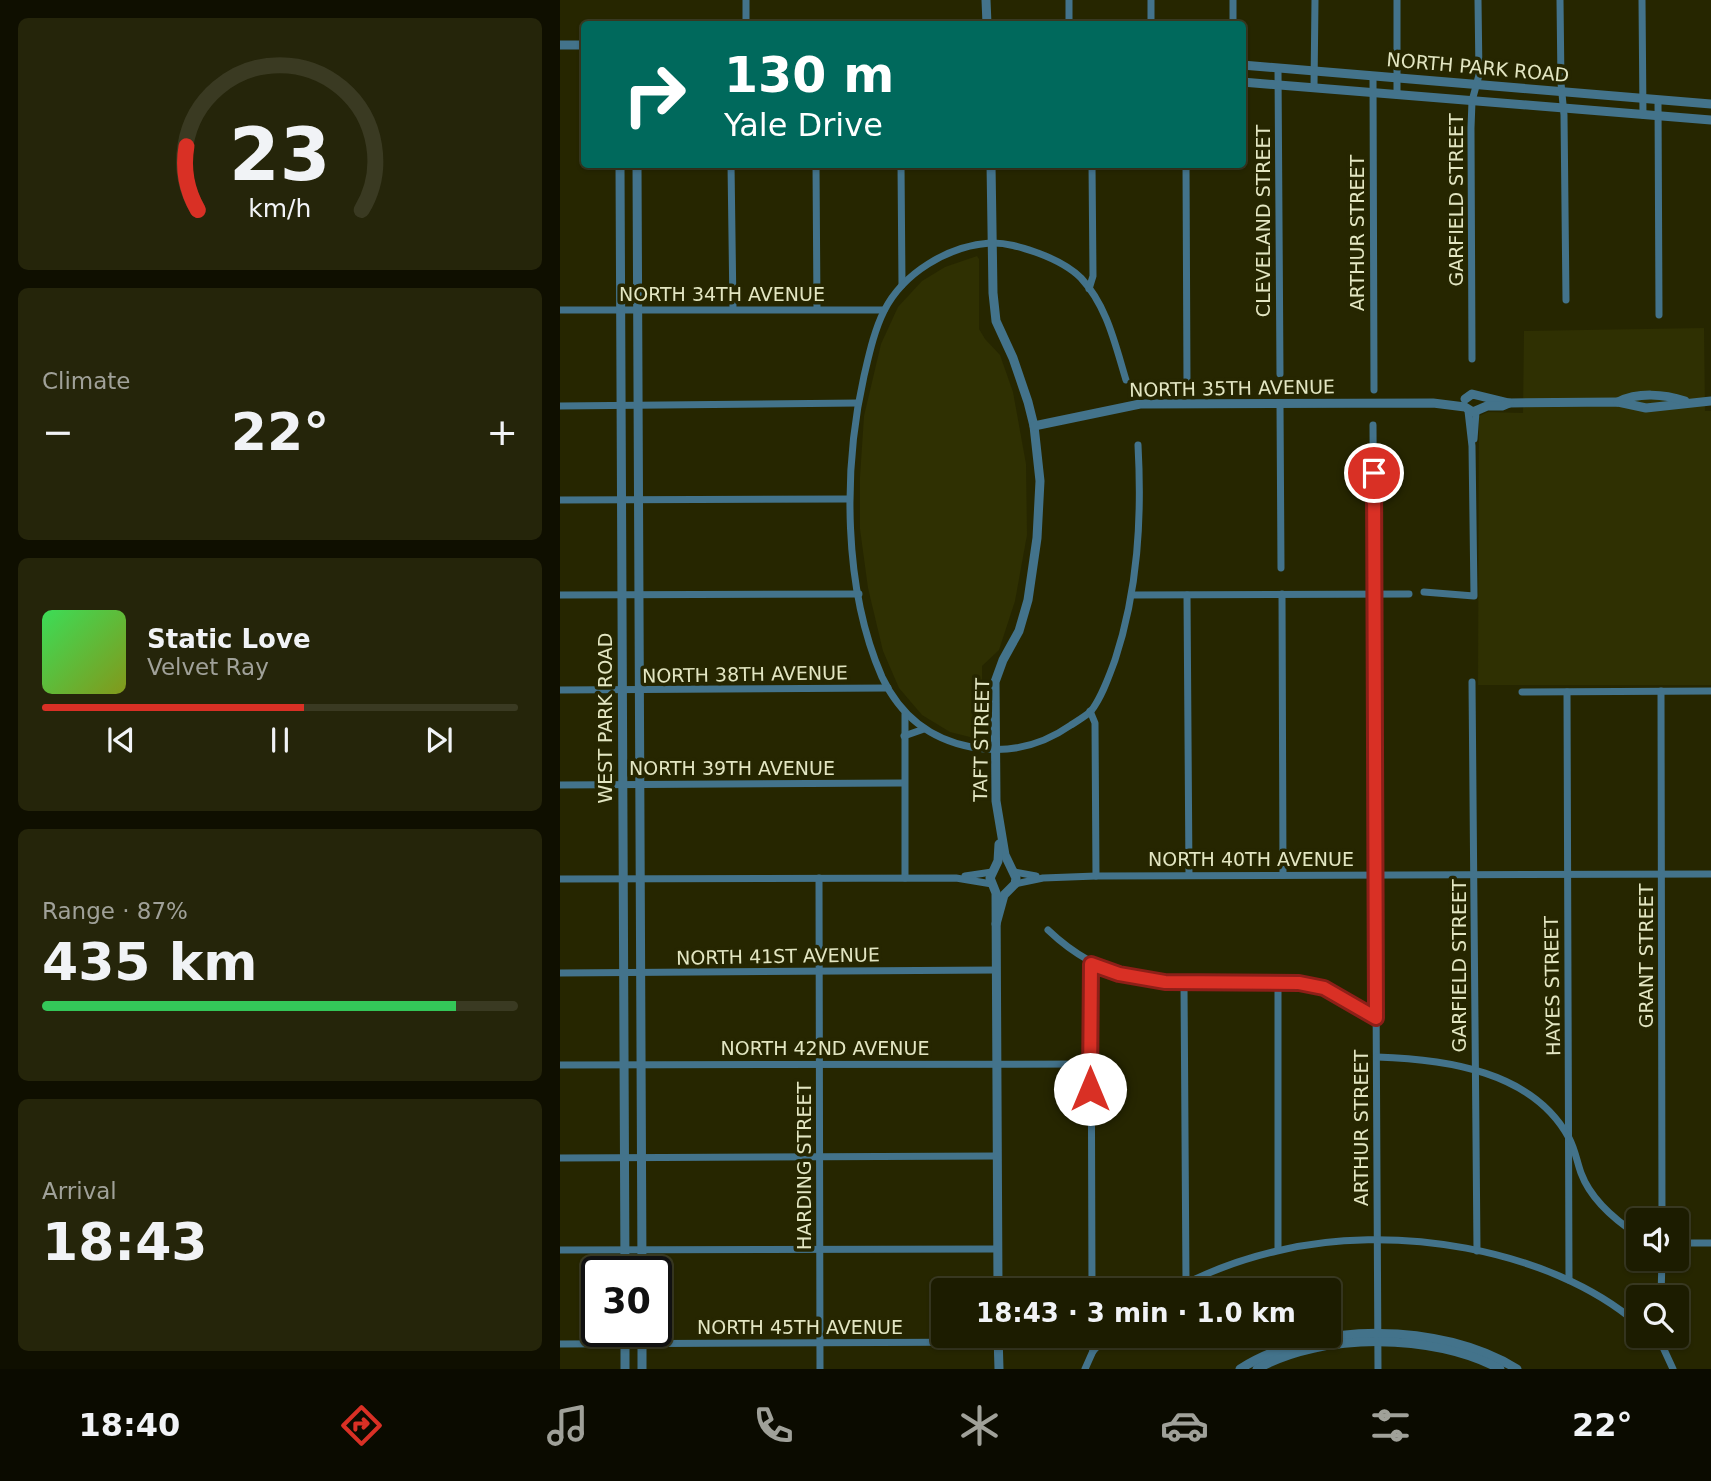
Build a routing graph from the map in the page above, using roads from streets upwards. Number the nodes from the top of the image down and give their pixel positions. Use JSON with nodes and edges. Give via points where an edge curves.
{"nodes":[{"id":1,"x":746,"y":0,"type":"edge"},
{"id":2,"x":986,"y":0,"type":"edge"},
{"id":3,"x":1069,"y":0,"type":"edge"},
{"id":4,"x":1151,"y":0,"type":"edge"},
{"id":5,"x":1233,"y":0,"type":"edge"},
{"id":6,"x":1315,"y":0,"type":"edge"},
{"id":7,"x":1397,"y":0,"type":"edge"},
{"id":8,"x":1478,"y":0,"type":"edge"},
{"id":9,"x":1560,"y":0,"type":"edge"},
{"id":10,"x":1642,"y":0,"type":"edge"},
{"id":11,"x":746,"y":21,"type":"edge"},
{"id":12,"x":987,"y":21,"type":"edge"},
{"id":13,"x":1069,"y":21,"type":"edge"},
{"id":14,"x":1151,"y":21,"type":"edge"},
{"id":15,"x":1233,"y":21,"type":"edge"},
{"id":16,"x":560,"y":45,"type":"edge"},
{"id":17,"x":581,"y":45,"type":"edge"},
{"id":18,"x":1246,"y":65,"type":"edge"},
{"id":19,"x":1278,"y":69,"type":"junction"},
{"id":20,"x":1315,"y":71,"type":"junction"},
{"id":21,"x":1373,"y":76,"type":"junction"},
{"id":22,"x":1397,"y":78,"type":"junction"},
{"id":23,"x":1246,"y":82,"type":"edge"},
{"id":24,"x":1279,"y":84,"type":"junction"},
{"id":25,"x":1478,"y":85,"type":"junction"},
{"id":26,"x":1314,"y":88,"type":"junction"},
{"id":27,"x":1563,"y":92,"type":"junction"},
{"id":28,"x":1372,"y":93,"type":"junction"},
{"id":29,"x":1397,"y":94,"type":"junction"},
{"id":30,"x":1643,"y":98,"type":"junction"},
{"id":31,"x":1658,"y":100,"type":"junction"},
{"id":32,"x":1472,"y":101,"type":"junction"},
{"id":33,"x":1711,"y":104,"type":"edge"},
{"id":34,"x":1564,"y":108,"type":"junction"},
{"id":35,"x":1643,"y":115,"type":"junction"},
{"id":36,"x":1658,"y":116,"type":"junction"},
{"id":37,"x":1711,"y":120,"type":"edge"},
{"id":38,"x":620,"y":168,"type":"edge"},
{"id":39,"x":637,"y":168,"type":"edge"},
{"id":40,"x":731,"y":168,"type":"edge"},
{"id":41,"x":816,"y":168,"type":"edge"},
{"id":42,"x":901,"y":168,"type":"edge"},
{"id":43,"x":991,"y":168,"type":"edge"},
{"id":44,"x":1092,"y":168,"type":"edge"},
{"id":45,"x":1186,"y":168,"type":"edge"},
{"id":46,"x":992,"y":243,"type":"junction"},
{"id":47,"x":902,"y":285,"type":"junction"},
{"id":48,"x":1090,"y":289,"type":"junction"},
{"id":49,"x":1566,"y":300,"type":"dead end"},
{"id":50,"x":733,"y":309,"type":"junction"},
{"id":51,"x":817,"y":309,"type":"junction"},
{"id":52,"x":560,"y":310,"type":"edge"},
{"id":53,"x":621,"y":310,"type":"junction"},
{"id":54,"x":638,"y":310,"type":"junction"},
{"id":55,"x":884,"y":310,"type":"junction"},
{"id":56,"x":1659,"y":315,"type":"dead end"},
{"id":57,"x":1472,"y":359,"type":"dead end"},
{"id":58,"x":1280,"y":374,"type":"dead end"},
{"id":59,"x":1126,"y":380,"type":"dead end"},
{"id":60,"x":1187,"y":384,"type":"dead end"},
{"id":61,"x":1374,"y":390,"type":"dead end"},
{"id":62,"x":1480,"y":397,"type":"junction"},
{"id":63,"x":1711,"y":401,"type":"edge"},
{"id":64,"x":1509,"y":402,"type":"junction"},
{"id":65,"x":858,"y":403,"type":"junction"},
{"id":66,"x":1280,"y":404,"type":"junction"},
{"id":67,"x":621,"y":405,"type":"junction"},
{"id":68,"x":638,"y":405,"type":"junction"},
{"id":69,"x":560,"y":406,"type":"edge"},
{"id":70,"x":1471,"y":407,"type":"junction"},
{"id":71,"x":1373,"y":425,"type":"dead end"},
{"id":72,"x":1034,"y":426,"type":"junction"},
{"id":73,"x":1138,"y":445,"type":"dead end"},
{"id":74,"x":849,"y":499,"type":"junction"},
{"id":75,"x":560,"y":500,"type":"edge"},
{"id":76,"x":621,"y":500,"type":"junction"},
{"id":77,"x":638,"y":500,"type":"junction"},
{"id":78,"x":1281,"y":568,"type":"dead end"},
{"id":79,"x":1424,"y":592,"type":"dead end"},
{"id":80,"x":622,"y":594,"type":"junction"},
{"id":81,"x":639,"y":594,"type":"junction"},
{"id":82,"x":859,"y":594,"type":"junction"},
{"id":83,"x":1282,"y":594,"type":"junction"},
{"id":84,"x":1374,"y":594,"type":"junction"},
{"id":85,"x":1409,"y":594,"type":"dead end"},
{"id":86,"x":560,"y":595,"type":"edge"},
{"id":87,"x":1132,"y":595,"type":"junction"},
{"id":88,"x":1187,"y":595,"type":"junction"},
{"id":89,"x":1472,"y":682,"type":"dead end"},
{"id":90,"x":888,"y":688,"type":"junction"},
{"id":91,"x":560,"y":690,"type":"edge"},
{"id":92,"x":622,"y":691,"type":"junction"},
{"id":93,"x":640,"y":691,"type":"junction"},
{"id":94,"x":1661,"y":691,"type":"junction"},
{"id":95,"x":1711,"y":691,"type":"edge"},
{"id":96,"x":1522,"y":692,"type":"dead end"},
{"id":97,"x":1567,"y":692,"type":"junction"},
{"id":98,"x":1090,"y":711,"type":"junction"},
{"id":99,"x":905,"y":714,"type":"junction"},
{"id":100,"x":925,"y":729,"type":"junction"},
{"id":101,"x":904,"y":736,"type":"junction"},
{"id":102,"x":995,"y":751,"type":"junction"},
{"id":103,"x":903,"y":783,"type":"junction"},
{"id":104,"x":560,"y":785,"type":"edge"},
{"id":105,"x":622,"y":785,"type":"junction"},
{"id":106,"x":640,"y":785,"type":"junction"},
{"id":107,"x":999,"y":826,"type":"junction"},
{"id":108,"x":994,"y":869,"type":"junction"},
{"id":109,"x":1012,"y":869,"type":"junction"},
{"id":110,"x":1711,"y":874,"type":"edge"},
{"id":111,"x":1189,"y":875,"type":"junction"},
{"id":112,"x":1283,"y":875,"type":"junction"},
{"id":113,"x":1375,"y":875,"type":"junction"},
{"id":114,"x":1567,"y":875,"type":"junction"},
{"id":115,"x":1662,"y":875,"type":"junction"},
{"id":116,"x":1096,"y":876,"type":"junction"},
{"id":117,"x":1474,"y":876,"type":"junction"},
{"id":118,"x":819,"y":878,"type":"junction"},
{"id":119,"x":905,"y":878,"type":"junction"},
{"id":120,"x":956,"y":878,"type":"junction"},
{"id":121,"x":1044,"y":878,"type":"junction"},
{"id":122,"x":560,"y":879,"type":"edge"},
{"id":123,"x":622,"y":879,"type":"junction"},
{"id":124,"x":640,"y":879,"type":"junction"},
{"id":125,"x":993,"y":886,"type":"junction"},
{"id":126,"x":1011,"y":887,"type":"junction"},
{"id":127,"x":996,"y":924,"type":"junction"},
{"id":128,"x":1048,"y":930,"type":"dead end"},
{"id":129,"x":1091,"y":964,"type":"junction"},
{"id":130,"x":996,"y":970,"type":"junction"},
{"id":131,"x":819,"y":971,"type":"junction"},
{"id":132,"x":640,"y":972,"type":"junction"},
{"id":133,"x":560,"y":973,"type":"edge"},
{"id":134,"x":623,"y":973,"type":"junction"},
{"id":135,"x":1278,"y":982,"type":"junction"},
{"id":136,"x":1184,"y":984,"type":"junction"},
{"id":137,"x":1376,"y":1018,"type":"junction"},
{"id":138,"x":1377,"y":1057,"type":"junction"},
{"id":139,"x":997,"y":1063,"type":"junction"},
{"id":140,"x":1090,"y":1063,"type":"junction"},
{"id":141,"x":624,"y":1064,"type":"junction"},
{"id":142,"x":640,"y":1064,"type":"junction"},
{"id":143,"x":819,"y":1064,"type":"junction"},
{"id":144,"x":560,"y":1065,"type":"edge"},
{"id":145,"x":1475,"y":1071,"type":"junction"},
{"id":146,"x":1569,"y":1138,"type":"junction"},
{"id":147,"x":998,"y":1156,"type":"junction"},
{"id":148,"x":560,"y":1158,"type":"edge"},
{"id":149,"x":624,"y":1158,"type":"junction"},
{"id":150,"x":642,"y":1158,"type":"junction"},
{"id":151,"x":821,"y":1158,"type":"junction"},
{"id":152,"x":1662,"y":1208,"type":"edge"},
{"id":153,"x":1626,"y":1227,"type":"edge"},
{"id":154,"x":1378,"y":1241,"type":"junction"},
{"id":155,"x":1689,"y":1243,"type":"edge"},
{"id":156,"x":1711,"y":1243,"type":"edge"},
{"id":157,"x":820,"y":1249,"type":"junction"},
{"id":158,"x":998,"y":1249,"type":"junction"},
{"id":159,"x":625,"y":1250,"type":"junction"},
{"id":160,"x":642,"y":1250,"type":"junction"},
{"id":161,"x":1278,"y":1250,"type":"junction"},
{"id":162,"x":560,"y":1251,"type":"edge"},
{"id":163,"x":1477,"y":1251,"type":"junction"},
{"id":164,"x":625,"y":1256,"type":"edge"},
{"id":165,"x":642,"y":1256,"type":"edge"},
{"id":166,"x":998,"y":1278,"type":"edge"},
{"id":167,"x":1092,"y":1278,"type":"edge"},
{"id":168,"x":1186,"y":1278,"type":"edge"},
{"id":169,"x":1196,"y":1278,"type":"edge"},
{"id":170,"x":1569,"y":1280,"type":"junction"},
{"id":171,"x":1626,"y":1315,"type":"edge"},
{"id":172,"x":1377,"y":1339,"type":"junction"},
{"id":173,"x":931,"y":1340,"type":"edge"},
{"id":174,"x":820,"y":1342,"type":"junction"},
{"id":175,"x":560,"y":1344,"type":"edge"},
{"id":176,"x":581,"y":1344,"type":"edge"},
{"id":177,"x":672,"y":1344,"type":"edge"},
{"id":178,"x":625,"y":1347,"type":"edge"},
{"id":179,"x":642,"y":1347,"type":"edge"},
{"id":180,"x":998,"y":1348,"type":"edge"},
{"id":181,"x":1096,"y":1348,"type":"edge"},
{"id":182,"x":1665,"y":1348,"type":"edge"},
{"id":183,"x":1093,"y":1351,"type":"joint"},
{"id":184,"x":625,"y":1369,"type":"edge"},
{"id":185,"x":642,"y":1369,"type":"edge"},
{"id":186,"x":820,"y":1369,"type":"edge"},
{"id":187,"x":999,"y":1369,"type":"edge"},
{"id":188,"x":1085,"y":1369,"type":"edge"},
{"id":189,"x":1240,"y":1369,"type":"edge"},
{"id":190,"x":1257,"y":1369,"type":"edge"},
{"id":191,"x":1378,"y":1369,"type":"edge"},
{"id":192,"x":1500,"y":1369,"type":"edge"},
{"id":193,"x":1517,"y":1369,"type":"edge"},
{"id":194,"x":1673,"y":1369,"type":"edge"}],
"edges":[{"from":1,"to":11,"type":"street"},
{"from":2,"to":12,"type":"street"},
{"from":3,"to":13,"type":"street"},
{"from":4,"to":14,"type":"street"},
{"from":5,"to":15,"type":"street"},
{"from":6,"to":20,"type":"street"},
{"from":7,"to":22,"type":"street"},
{"from":8,"to":25,"type":"street","name":"GARFIELD STREET"},
{"from":9,"to":27,"type":"street"},
{"from":10,"to":30,"type":"street"},
{"from":16,"to":17,"type":"street"},
{"from":18,"to":19,"type":"street","name":"NORTH PARK ROAD"},
{"from":19,"to":20,"type":"street","name":"NORTH PARK ROAD"},
{"from":19,"to":24,"type":"street","name":"CLEVELAND STREET"},
{"from":20,"to":21,"type":"street","name":"NORTH PARK ROAD"},
{"from":20,"to":26,"type":"street"},
{"from":21,"to":22,"type":"street","name":"NORTH PARK ROAD"},
{"from":21,"to":28,"type":"street","name":"ARTHUR STREET"},
{"from":22,"to":25,"type":"street","name":"NORTH PARK ROAD"},
{"from":22,"to":29,"type":"street"},
{"from":23,"to":24,"type":"street","name":"NORTH PARK ROAD"},
{"from":24,"to":26,"type":"street","name":"NORTH PARK ROAD"},
{"from":24,"to":58,"type":"street","name":"CLEVELAND STREET"},
{"from":25,"to":27,"type":"street","name":"NORTH PARK ROAD"},
{"from":25,"to":32,"type":"street","name":"GARFIELD STREET"},
{"from":26,"to":28,"type":"street","name":"NORTH PARK ROAD"},
{"from":27,"to":30,"type":"street","name":"NORTH PARK ROAD"},
{"from":27,"to":34,"type":"street"},
{"from":28,"to":29,"type":"street","name":"NORTH PARK ROAD"},
{"from":28,"to":61,"type":"street","name":"ARTHUR STREET"},
{"from":29,"to":32,"type":"street","name":"NORTH PARK ROAD"},
{"from":30,"to":31,"type":"street","name":"NORTH PARK ROAD"},
{"from":30,"to":35,"type":"street"},
{"from":31,"to":33,"type":"street","name":"NORTH PARK ROAD"},
{"from":31,"to":36,"type":"street"},
{"from":32,"to":34,"type":"street","name":"NORTH PARK ROAD"},
{"from":32,"to":57,"type":"street","name":"GARFIELD STREET"},
{"from":34,"to":35,"type":"street","name":"NORTH PARK ROAD"},
{"from":34,"to":49,"type":"street"},
{"from":35,"to":36,"type":"street","name":"NORTH PARK ROAD"},
{"from":36,"to":37,"type":"street","name":"NORTH PARK ROAD"},
{"from":36,"to":56,"type":"street"},
{"from":38,"to":53,"type":"street","name":"WEST PARK ROAD"},
{"from":39,"to":54,"type":"street","name":"WEST PARK ROAD"},
{"from":40,"to":50,"type":"street"},
{"from":41,"to":51,"type":"street"},
{"from":42,"to":47,"type":"street"},
{"from":43,"to":46,"type":"street","name":"TAFT STREET"},
{"from":44,"to":48,"type":"street"},
{"from":45,"to":60,"type":"street"},
{"from":46,"to":47,"type":"street","via":[[947,254]]},
{"from":46,"to":48,"type":"street","via":[[1046,256],[1071,270]]},
{"from":46,"to":72,"type":"street","name":"TAFT STREET","via":[[996,321],[1022,382]]},
{"from":47,"to":55,"type":"street"},
{"from":48,"to":59,"type":"street","via":[[1112,331]]},
{"from":50,"to":51,"type":"street","name":"NORTH 34TH AVENUE"},
{"from":50,"to":54,"type":"street","name":"NORTH 34TH AVENUE"},
{"from":51,"to":55,"type":"street","name":"NORTH 34TH AVENUE"},
{"from":52,"to":53,"type":"street","name":"NORTH 34TH AVENUE"},
{"from":53,"to":54,"type":"street","name":"NORTH 34TH AVENUE"},
{"from":53,"to":67,"type":"street","name":"WEST PARK ROAD"},
{"from":54,"to":68,"type":"street","name":"WEST PARK ROAD"},
{"from":55,"to":65,"type":"street"},
{"from":62,"to":64,"type":"street","name":"NORTH 35TH AVENUE"},
{"from":62,"to":70,"type":"street","via":[[1482,403]]},
{"from":62,"to":70,"type":"street","name":"NORTH 35TH AVENUE","via":[[1472,394]]},
{"from":63,"to":64,"type":"street","name":"NORTH 35TH AVENUE","via":[[1646,408],[1618,402]]},
{"from":64,"to":70,"type":"street","name":"NORTH 35TH AVENUE"},
{"from":65,"to":68,"type":"street"},
{"from":65,"to":74,"type":"street"},
{"from":66,"to":70,"type":"street","name":"NORTH 35TH AVENUE"},
{"from":66,"to":72,"type":"street","name":"NORTH 35TH AVENUE","via":[[1140,404]]},
{"from":66,"to":78,"type":"street"},
{"from":67,"to":68,"type":"street"},
{"from":67,"to":69,"type":"street"},
{"from":67,"to":76,"type":"street","name":"WEST PARK ROAD"},
{"from":68,"to":77,"type":"street","name":"WEST PARK ROAD"},
{"from":70,"to":79,"type":"street","via":[[1474,596]]},
{"from":71,"to":84,"type":"street","name":"ARTHUR STREET"},
{"from":72,"to":102,"type":"street","name":"TAFT STREET","via":[[1040,481],[1037,538],[1024,616],[998,671]]},
{"from":73,"to":87,"type":"street","via":[[1139,529]]},
{"from":74,"to":77,"type":"street"},
{"from":74,"to":82,"type":"street"},
{"from":75,"to":76,"type":"street"},
{"from":76,"to":77,"type":"street"},
{"from":76,"to":80,"type":"street","name":"WEST PARK ROAD"},
{"from":77,"to":81,"type":"street","name":"WEST PARK ROAD"},
{"from":80,"to":81,"type":"street"},
{"from":80,"to":86,"type":"street"},
{"from":80,"to":92,"type":"street","name":"WEST PARK ROAD"},
{"from":81,"to":82,"type":"street"},
{"from":81,"to":93,"type":"street","name":"WEST PARK ROAD"},
{"from":82,"to":90,"type":"street"},
{"from":83,"to":84,"type":"street"},
{"from":83,"to":88,"type":"street"},
{"from":83,"to":112,"type":"street"},
{"from":84,"to":85,"type":"street"},
{"from":84,"to":113,"type":"street","name":"ARTHUR STREET"},
{"from":87,"to":88,"type":"street"},
{"from":87,"to":98,"type":"street","via":[[1110,674]]},
{"from":88,"to":111,"type":"street"},
{"from":89,"to":117,"type":"street","name":"GARFIELD STREET"},
{"from":90,"to":93,"type":"street","name":"NORTH 38TH AVENUE"},
{"from":90,"to":99,"type":"street"},
{"from":91,"to":92,"type":"street","name":"NORTH 38TH AVENUE"},
{"from":92,"to":93,"type":"street","name":"NORTH 38TH AVENUE"},
{"from":92,"to":105,"type":"street","name":"WEST PARK ROAD"},
{"from":93,"to":106,"type":"street","name":"WEST PARK ROAD"},
{"from":94,"to":95,"type":"street"},
{"from":94,"to":97,"type":"street"},
{"from":94,"to":115,"type":"street","name":"GRANT STREET"},
{"from":96,"to":97,"type":"street"},
{"from":97,"to":114,"type":"street","name":"HAYES STREET"},
{"from":98,"to":102,"type":"street","via":[[1056,736]]},
{"from":98,"to":116,"type":"street","via":[[1096,723]]},
{"from":99,"to":100,"type":"street"},
{"from":99,"to":101,"type":"street"},
{"from":100,"to":101,"type":"street"},
{"from":100,"to":102,"type":"street","via":[[961,746]]},
{"from":101,"to":103,"type":"street"},
{"from":102,"to":107,"type":"street","name":"TAFT STREET"},
{"from":103,"to":106,"type":"street","name":"NORTH 39TH AVENUE"},
{"from":103,"to":119,"type":"street"},
{"from":104,"to":105,"type":"street","name":"NORTH 39TH AVENUE"},
{"from":105,"to":106,"type":"street","name":"NORTH 39TH AVENUE"},
{"from":105,"to":123,"type":"street","name":"WEST PARK ROAD"},
{"from":106,"to":124,"type":"street","name":"WEST PARK ROAD"},
{"from":107,"to":108,"type":"street","name":"TAFT STREET"},
{"from":107,"to":109,"type":"street","name":"TAFT STREET"},
{"from":108,"to":109,"type":"street","via":[[1003,865]]},
{"from":108,"to":120,"type":"street"},
{"from":108,"to":125,"type":"street","name":"TAFT STREET"},
{"from":109,"to":121,"type":"street","name":"NORTH 40TH AVENUE"},
{"from":109,"to":126,"type":"street","name":"TAFT STREET"},
{"from":110,"to":115,"type":"street","name":"NORTH 40TH AVENUE"},
{"from":111,"to":112,"type":"street","name":"NORTH 40TH AVENUE"},
{"from":111,"to":116,"type":"street","name":"NORTH 40TH AVENUE"},
{"from":112,"to":113,"type":"street","name":"NORTH 40TH AVENUE"},
{"from":113,"to":117,"type":"street","name":"NORTH 40TH AVENUE"},
{"from":113,"to":137,"type":"street","name":"ARTHUR STREET"},
{"from":114,"to":115,"type":"street","name":"NORTH 40TH AVENUE"},
{"from":114,"to":117,"type":"street","name":"NORTH 40TH AVENUE"},
{"from":114,"to":146,"type":"street","name":"HAYES STREET"},
{"from":115,"to":152,"type":"street","name":"GRANT STREET"},
{"from":116,"to":121,"type":"street","name":"NORTH 40TH AVENUE"},
{"from":117,"to":145,"type":"street","name":"GARFIELD STREET"},
{"from":118,"to":119,"type":"street"},
{"from":118,"to":124,"type":"street"},
{"from":118,"to":131,"type":"street","name":"HARDING STREET"},
{"from":119,"to":120,"type":"street"},
{"from":120,"to":125,"type":"street"},
{"from":121,"to":126,"type":"street","name":"NORTH 40TH AVENUE"},
{"from":122,"to":123,"type":"street"},
{"from":123,"to":124,"type":"street"},
{"from":123,"to":134,"type":"street","name":"WEST PARK ROAD"},
{"from":124,"to":132,"type":"street","name":"WEST PARK ROAD"},
{"from":125,"to":126,"type":"street"},
{"from":125,"to":127,"type":"street"},
{"from":126,"to":127,"type":"street"},
{"from":127,"to":130,"type":"street"},
{"from":128,"to":129,"type":"street"},
{"from":129,"to":136,"type":"street","via":[[1146,981]]},
{"from":129,"to":140,"type":"street"},
{"from":130,"to":131,"type":"street","name":"NORTH 41ST AVENUE"},
{"from":130,"to":139,"type":"street"},
{"from":131,"to":132,"type":"street","name":"NORTH 41ST AVENUE"},
{"from":131,"to":143,"type":"street","name":"HARDING STREET"},
{"from":132,"to":134,"type":"street","name":"NORTH 41ST AVENUE"},
{"from":132,"to":142,"type":"street","name":"WEST PARK ROAD"},
{"from":133,"to":134,"type":"street","name":"NORTH 41ST AVENUE"},
{"from":134,"to":141,"type":"street","name":"WEST PARK ROAD"},
{"from":135,"to":136,"type":"street"},
{"from":135,"to":137,"type":"street","via":[[1324,988]]},
{"from":135,"to":161,"type":"street"},
{"from":136,"to":168,"type":"street"},
{"from":137,"to":138,"type":"street","name":"ARTHUR STREET"},
{"from":138,"to":145,"type":"street"},
{"from":138,"to":154,"type":"street","name":"ARTHUR STREET"},
{"from":139,"to":140,"type":"street","name":"NORTH 42ND AVENUE"},
{"from":139,"to":143,"type":"street","name":"NORTH 42ND AVENUE"},
{"from":139,"to":147,"type":"street"},
{"from":140,"to":167,"type":"street"},
{"from":141,"to":142,"type":"street","name":"NORTH 42ND AVENUE"},
{"from":141,"to":144,"type":"street","name":"NORTH 42ND AVENUE"},
{"from":141,"to":149,"type":"street","name":"WEST PARK ROAD"},
{"from":142,"to":143,"type":"street","name":"NORTH 42ND AVENUE"},
{"from":142,"to":150,"type":"street","name":"WEST PARK ROAD"},
{"from":143,"to":151,"type":"street","name":"HARDING STREET"},
{"from":145,"to":146,"type":"street","via":[[1490,1074],[1540,1101]]},
{"from":145,"to":163,"type":"street","name":"GARFIELD STREET"},
{"from":146,"to":153,"type":"street","via":[[1582,1177]]},
{"from":146,"to":170,"type":"street","name":"HAYES STREET"},
{"from":147,"to":151,"type":"street"},
{"from":147,"to":158,"type":"street"},
{"from":148,"to":149,"type":"street"},
{"from":149,"to":150,"type":"street"},
{"from":149,"to":159,"type":"street","name":"WEST PARK ROAD"},
{"from":150,"to":151,"type":"street"},
{"from":150,"to":160,"type":"street","name":"WEST PARK ROAD"},
{"from":151,"to":157,"type":"street","name":"HARDING STREET"},
{"from":154,"to":161,"type":"street"},
{"from":154,"to":163,"type":"street"},
{"from":154,"to":172,"type":"street","name":"ARTHUR STREET"},
{"from":155,"to":156,"type":"street"},
{"from":157,"to":158,"type":"street"},
{"from":157,"to":160,"type":"street"},
{"from":157,"to":174,"type":"street","name":"HARDING STREET"},
{"from":158,"to":166,"type":"street"},
{"from":159,"to":160,"type":"street"},
{"from":159,"to":162,"type":"street"},
{"from":159,"to":164,"type":"street","name":"WEST PARK ROAD"},
{"from":160,"to":165,"type":"street","name":"WEST PARK ROAD"},
{"from":161,"to":169,"type":"street"},
{"from":163,"to":170,"type":"street"},
{"from":170,"to":171,"type":"street"},
{"from":172,"to":189,"type":"street","via":[[1338,1336],[1304,1342],[1271,1352]]},
{"from":172,"to":190,"type":"street","via":[[1308,1350]]},
{"from":172,"to":191,"type":"street","name":"ARTHUR STREET"},
{"from":172,"to":192,"type":"street","via":[[1446,1349]]},
{"from":172,"to":193,"type":"street","via":[[1419,1336],[1456,1342]]},
{"from":173,"to":174,"type":"street","name":"NORTH 45TH AVENUE"},
{"from":174,"to":177,"type":"street","name":"NORTH 45TH AVENUE"},
{"from":174,"to":186,"type":"street","name":"HARDING STREET"},
{"from":175,"to":176,"type":"street","name":"NORTH 45TH AVENUE"},
{"from":178,"to":184,"type":"street"},
{"from":179,"to":185,"type":"street"},
{"from":180,"to":187,"type":"street"},
{"from":181,"to":183,"type":"street"},
{"from":182,"to":194,"type":"street"},
{"from":183,"to":188,"type":"street"}]}
